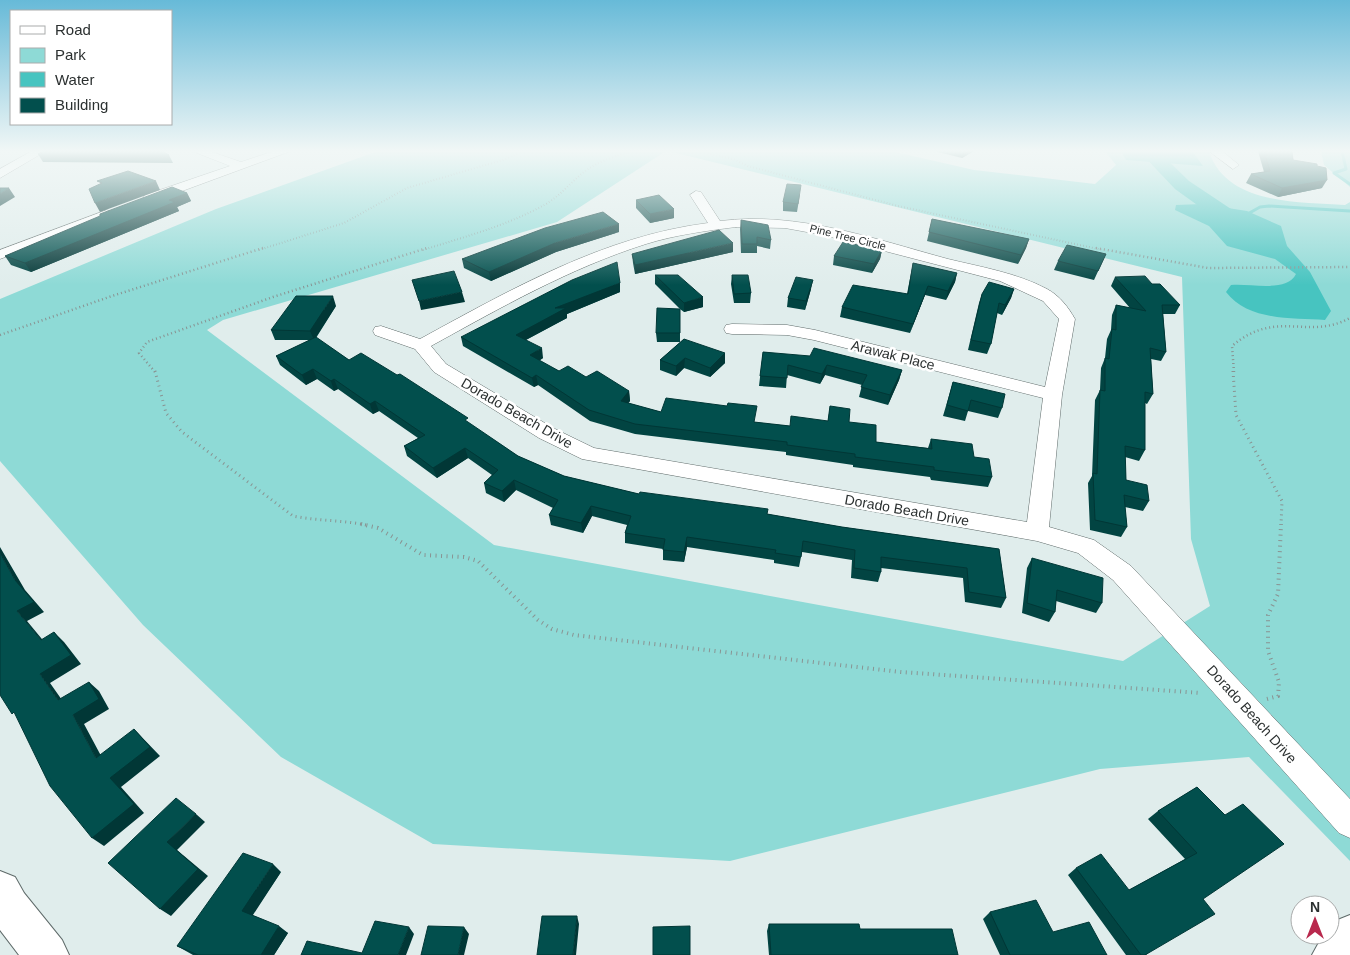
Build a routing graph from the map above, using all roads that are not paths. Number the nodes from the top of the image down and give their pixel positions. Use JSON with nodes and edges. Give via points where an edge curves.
{"nodes":[{"id":1,"x":696,"y":195,"type":"dead end"},
{"id":2,"x":158,"y":196,"type":"edge"},
{"id":3,"x":134,"y":204,"type":"edge"},
{"id":4,"x":116,"y":211,"type":"edge"},
{"id":5,"x":716,"y":225,"type":"junction"},
{"id":6,"x":0,"y":255,"type":"edge"},
{"id":7,"x":732,"y":329,"type":"dead end"},
{"id":8,"x":381,"y":331,"type":"dead end"},
{"id":9,"x":421,"y":345,"type":"junction"},
{"id":10,"x":1053,"y":395,"type":"junction"},
{"id":11,"x":1036,"y":532,"type":"junction"},
{"id":12,"x":1350,"y":822,"type":"edge"},
{"id":13,"x":0,"y":892,"type":"edge"},
{"id":14,"x":1350,"y":936,"type":"edge"},
{"id":15,"x":47,"y":955,"type":"edge"},
{"id":16,"x":1334,"y":955,"type":"edge"}],
"edges":[{"from":1,"to":5,"type":"street"},
{"from":2,"to":3,"type":"street"},
{"from":4,"to":6,"type":"street"},
{"from":5,"to":9,"type":"street","name":"Pine Tree Circle","via":[[672,233],[570,267]]},
{"from":5,"to":10,"type":"street","name":"Pine Tree Circle","via":[[783,224],[826,231],[1030,286],[1053,299],[1067,320]]},
{"from":7,"to":10,"type":"street","name":"Arawak Place","via":[[787,330],[815,335]]},
{"from":8,"to":9,"type":"street"},
{"from":9,"to":11,"type":"street","name":"Dorado Beach Drive","via":[[440,368],[546,433],[589,454]]},
{"from":10,"to":11,"type":"street","name":"Pine Tree Circle"},
{"from":11,"to":12,"type":"street","name":"Dorado Beach Drive","via":[[1086,546],[1122,573]]},
{"from":13,"to":15,"type":"street"},
{"from":14,"to":16,"type":"street"}]}
